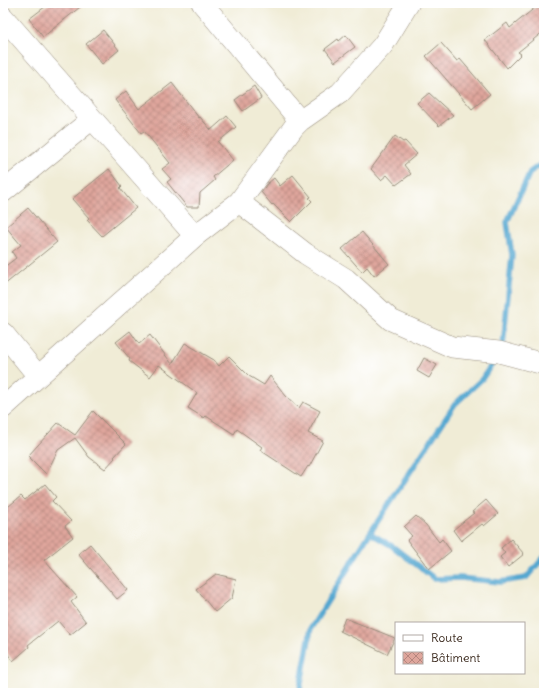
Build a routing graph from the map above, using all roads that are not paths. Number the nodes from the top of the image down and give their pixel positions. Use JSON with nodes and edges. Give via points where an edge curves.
{"nodes":[{"id":1,"x":202,"y":3,"type":"edge"},
{"id":2,"x":409,"y":3,"type":"edge"},
{"id":3,"x":3,"y":17,"type":"edge"},
{"id":4,"x":92,"y":119,"type":"junction"},
{"id":5,"x":300,"y":121,"type":"junction"},
{"id":6,"x":3,"y":192,"type":"edge"},
{"id":7,"x":239,"y":202,"type":"junction"},
{"id":8,"x":195,"y":236,"type":"junction"},
{"id":9,"x":3,"y":333,"type":"edge"},
{"id":10,"x":544,"y":364,"type":"edge"},
{"id":11,"x":38,"y":376,"type":"junction"},
{"id":12,"x":3,"y":408,"type":"edge"}],
"edges":[{"from":1,"to":5,"type":"street"},
{"from":2,"to":5,"type":"street","via":[[383,45],[340,93]]},
{"from":3,"to":4,"type":"street"},
{"from":4,"to":6,"type":"street"},
{"from":4,"to":8,"type":"street"},
{"from":5,"to":7,"type":"street"},
{"from":7,"to":8,"type":"street"},
{"from":7,"to":10,"type":"street","via":[[306,254],[346,279],[391,320],[452,347],[499,352]]},
{"from":8,"to":11,"type":"street"},
{"from":9,"to":11,"type":"street"},
{"from":11,"to":12,"type":"street"}]}
